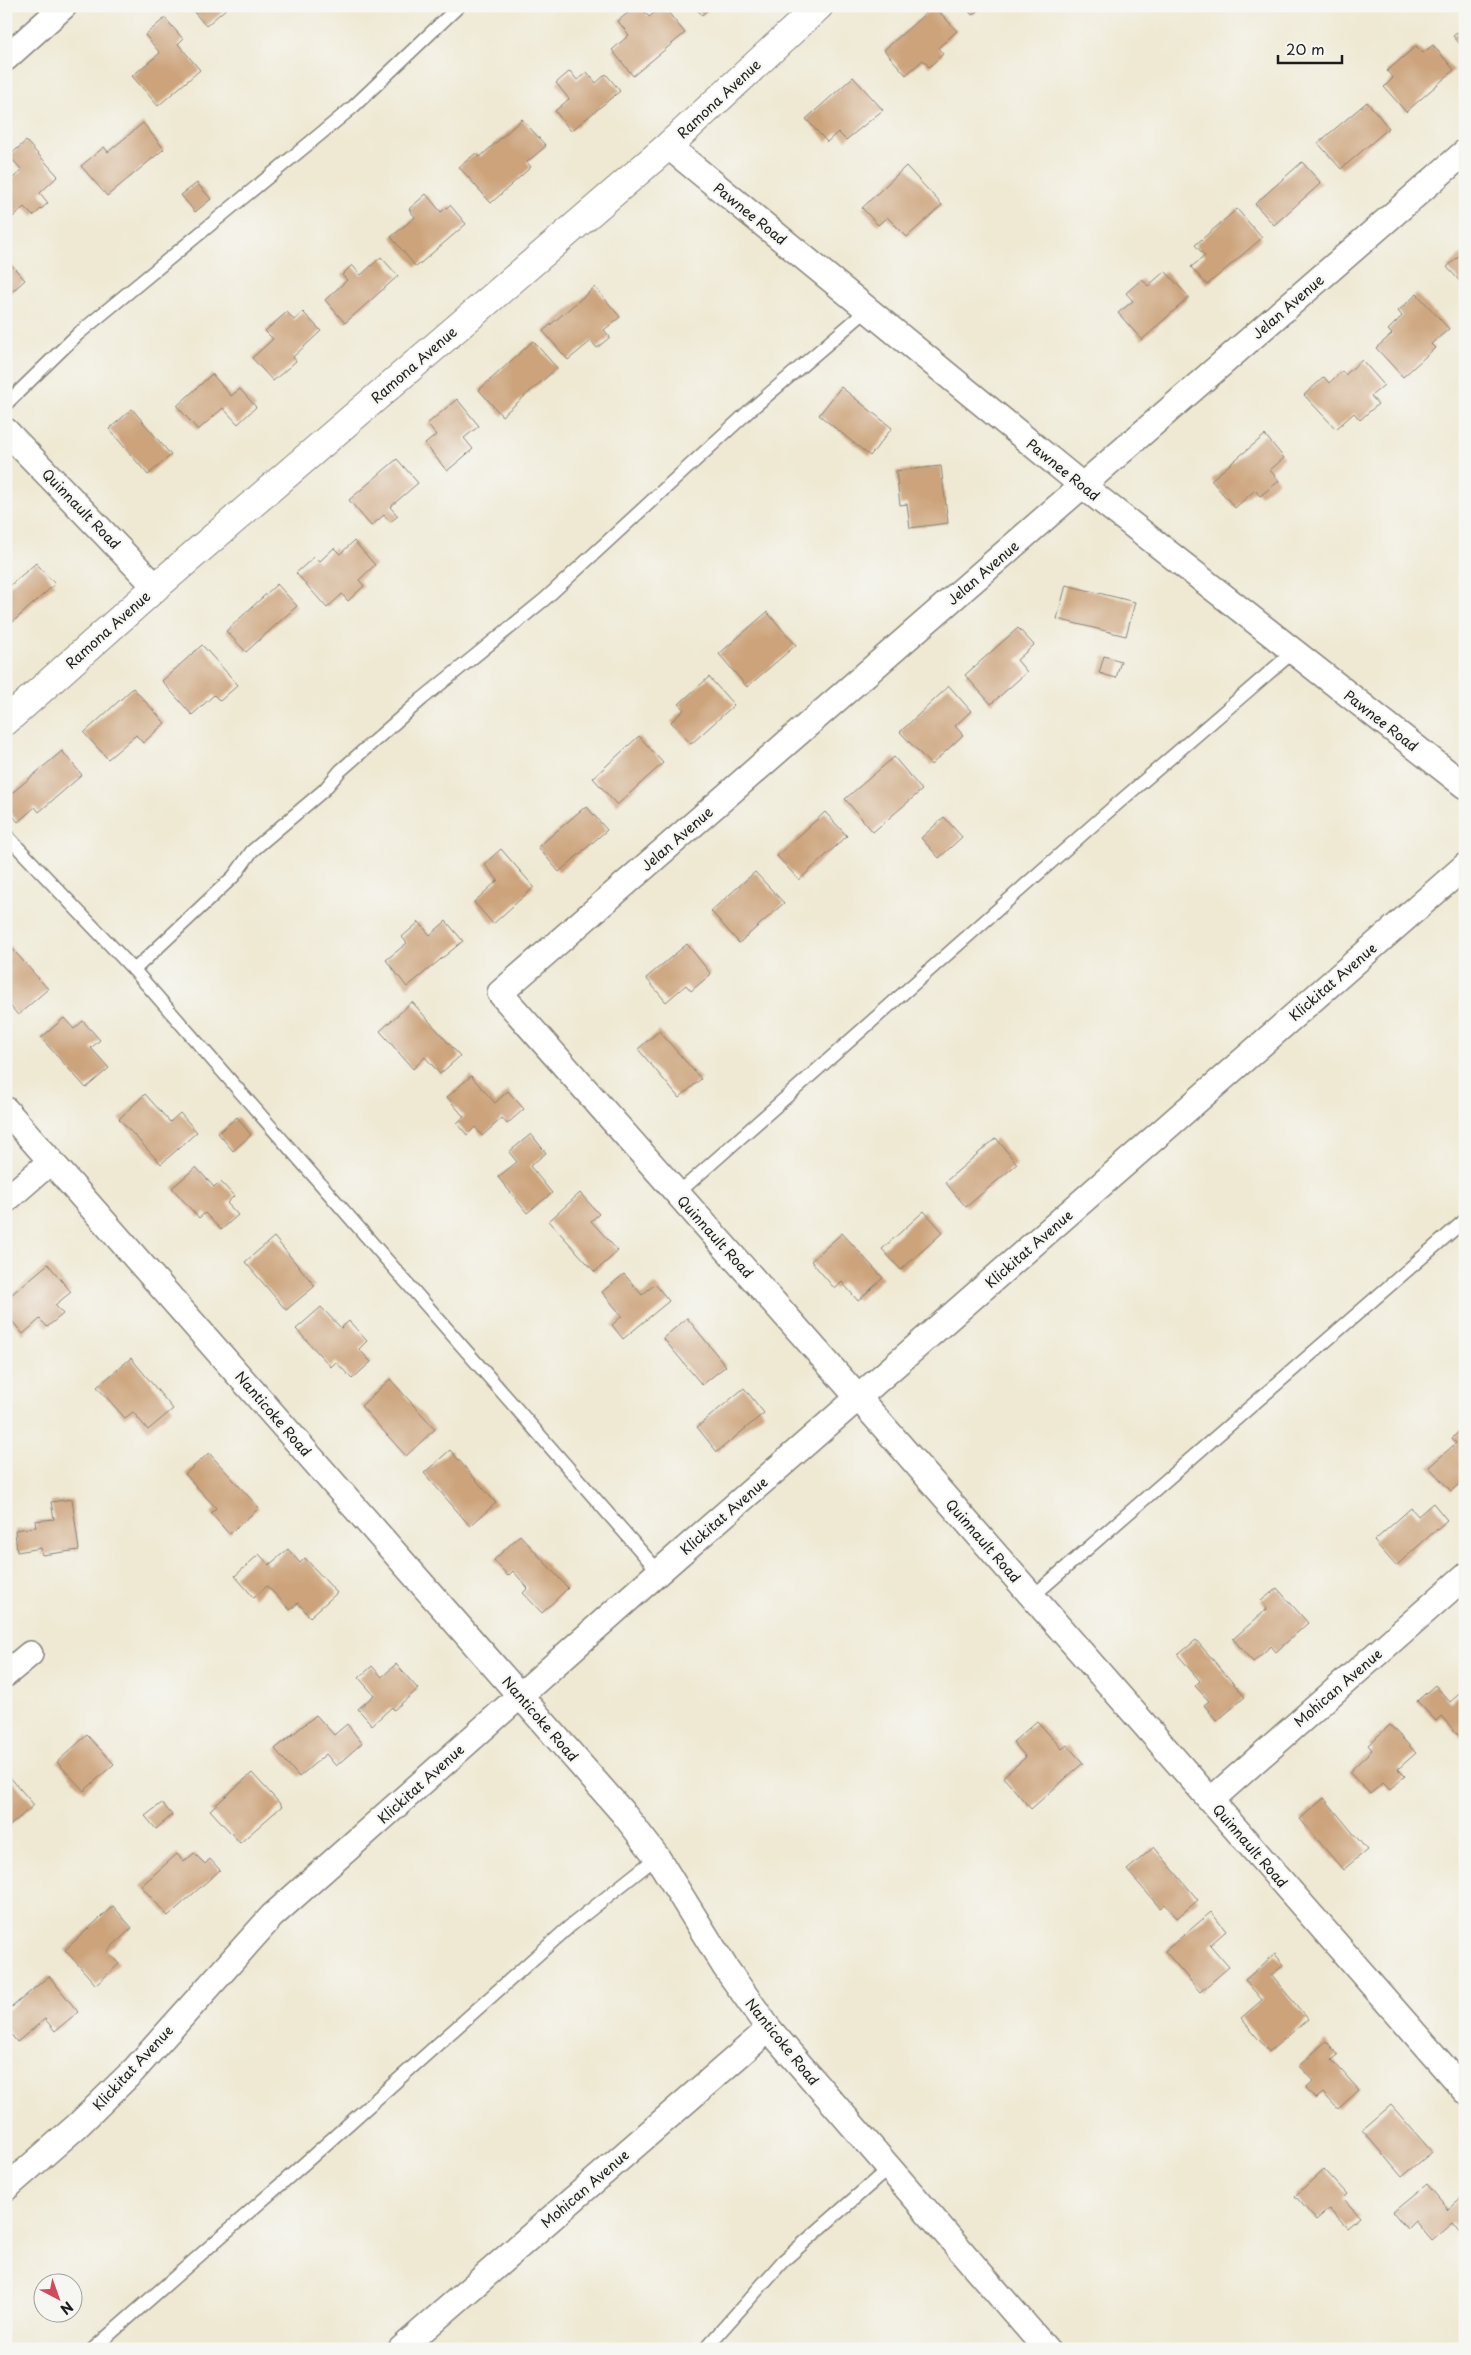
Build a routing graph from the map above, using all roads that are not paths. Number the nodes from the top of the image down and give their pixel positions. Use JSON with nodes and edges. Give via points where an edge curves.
{"nodes":[{"id":1,"x":64,"y":6,"type":"edge"},
{"id":2,"x":459,"y":6,"type":"edge"},
{"id":3,"x":819,"y":6,"type":"edge"},
{"id":4,"x":6,"y":58,"type":"edge"},
{"id":5,"x":668,"y":146,"type":"junction"},
{"id":6,"x":1465,"y":152,"type":"edge"},
{"id":7,"x":867,"y":310,"type":"junction"},
{"id":8,"x":6,"y":404,"type":"edge"},
{"id":9,"x":6,"y":431,"type":"edge"},
{"id":10,"x":1083,"y":486,"type":"junction"},
{"id":11,"x":156,"y":587,"type":"junction"},
{"id":12,"x":1293,"y":652,"type":"junction"},
{"id":13,"x":6,"y":721,"type":"edge"},
{"id":14,"x":1465,"y":786,"type":"edge"},
{"id":15,"x":6,"y":835,"type":"edge"},
{"id":16,"x":1465,"y":866,"type":"edge"},
{"id":17,"x":134,"y":970,"type":"junction"},
{"id":18,"x":500,"y":993,"type":"joint"},
{"id":19,"x":6,"y":1110,"type":"edge"},
{"id":20,"x":51,"y":1161,"type":"junction"},
{"id":21,"x":676,"y":1194,"type":"junction"},
{"id":22,"x":6,"y":1200,"type":"edge"},
{"id":23,"x":1465,"y":1220,"type":"edge"},
{"id":24,"x":858,"y":1398,"type":"junction"},
{"id":25,"x":659,"y":1572,"type":"junction"},
{"id":26,"x":1465,"y":1576,"type":"edge"},
{"id":27,"x":1032,"y":1597,"type":"junction"},
{"id":28,"x":30,"y":1654,"type":"dead end"},
{"id":29,"x":6,"y":1674,"type":"edge"},
{"id":30,"x":520,"y":1696,"type":"junction"},
{"id":31,"x":1211,"y":1800,"type":"junction"},
{"id":32,"x":657,"y":1858,"type":"junction"},
{"id":33,"x":768,"y":2030,"type":"junction"},
{"id":34,"x":1465,"y":2091,"type":"edge"},
{"id":35,"x":889,"y":2168,"type":"junction"},
{"id":36,"x":6,"y":2188,"type":"edge"},
{"id":37,"x":93,"y":2349,"type":"edge"},
{"id":38,"x":401,"y":2349,"type":"edge"},
{"id":39,"x":705,"y":2349,"type":"edge"},
{"id":40,"x":1046,"y":2349,"type":"edge"}],
"edges":[{"from":1,"to":4,"type":"street"},
{"from":2,"to":8,"type":"lane","via":[[352,107],[78,334]]},
{"from":3,"to":5,"type":"street","name":"Ramona Avenue"},
{"from":5,"to":7,"type":"street","name":"Pawnee Road"},
{"from":5,"to":11,"type":"street","name":"Ramona Avenue"},
{"from":6,"to":10,"type":"street","name":"Jelan Avenue"},
{"from":7,"to":10,"type":"street","name":"Pawnee Road"},
{"from":7,"to":17,"type":"lane","via":[[749,411],[546,599],[422,699],[340,771],[324,790],[252,851],[234,876]]},
{"from":9,"to":11,"type":"street","name":"Quinnault Road"},
{"from":10,"to":12,"type":"street","name":"Pawnee Road"},
{"from":10,"to":18,"type":"street","name":"Jelan Avenue"},
{"from":11,"to":13,"type":"street","name":"Ramona Avenue"},
{"from":12,"to":14,"type":"street","name":"Pawnee Road"},
{"from":12,"to":21,"type":"lane"},
{"from":15,"to":17,"type":"lane"},
{"from":16,"to":24,"type":"street","name":"Klickitat Avenue"},
{"from":17,"to":25,"type":"lane"},
{"from":18,"to":21,"type":"street","name":"Quinnault Road"},
{"from":19,"to":20,"type":"street","name":"Nanticoke Road"},
{"from":20,"to":22,"type":"street"},
{"from":20,"to":30,"type":"street","name":"Nanticoke Road"},
{"from":21,"to":24,"type":"street","name":"Quinnault Road"},
{"from":23,"to":27,"type":"lane"},
{"from":24,"to":25,"type":"street","name":"Klickitat Avenue"},
{"from":24,"to":27,"type":"street","name":"Quinnault Road"},
{"from":25,"to":30,"type":"street","name":"Klickitat Avenue"},
{"from":26,"to":31,"type":"street","name":"Mohican Avenue"},
{"from":27,"to":31,"type":"street","name":"Quinnault Road"},
{"from":28,"to":29,"type":"street"},
{"from":30,"to":32,"type":"street","name":"Nanticoke Road","via":[[623,1813]]},
{"from":30,"to":36,"type":"street","name":"Klickitat Avenue","via":[[272,1916],[134,2070]]},
{"from":31,"to":34,"type":"street","name":"Quinnault Road"},
{"from":32,"to":33,"type":"street","name":"Nanticoke Road"},
{"from":32,"to":37,"type":"lane","via":[[568,1927]]},
{"from":33,"to":35,"type":"street","name":"Nanticoke Road"},
{"from":33,"to":38,"type":"street","name":"Mohican Avenue"},
{"from":35,"to":39,"type":"lane","via":[[783,2262]]},
{"from":35,"to":40,"type":"street","name":"Nanticoke Road"}]}
